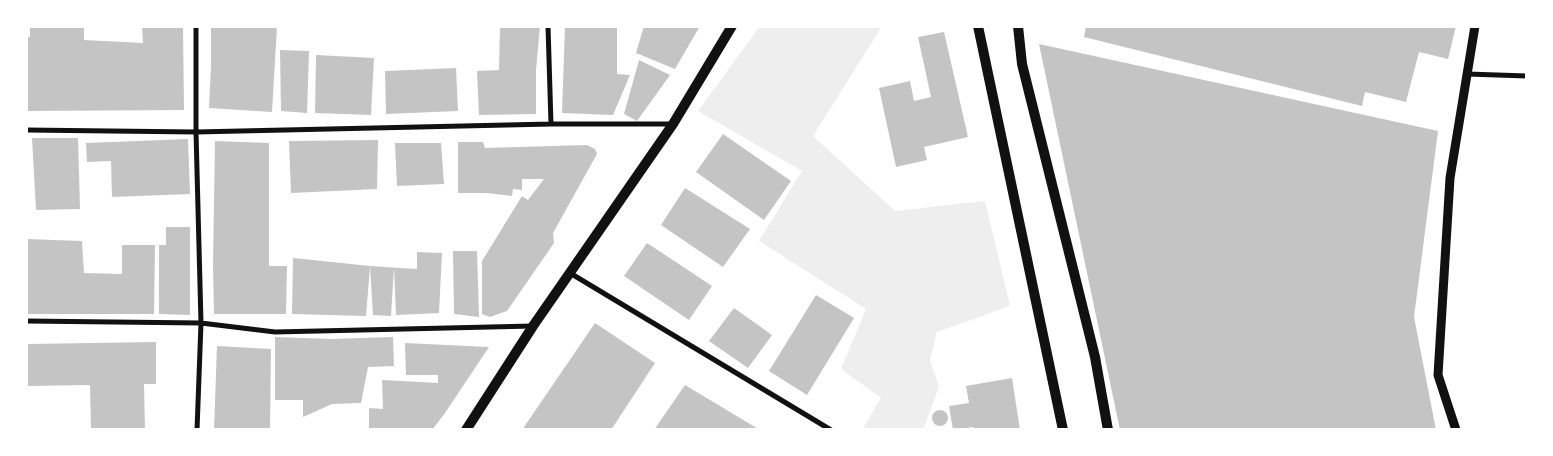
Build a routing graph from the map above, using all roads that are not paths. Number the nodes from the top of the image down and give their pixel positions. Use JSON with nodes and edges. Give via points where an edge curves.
{"nodes":[{"id":1,"x":196,"y":26,"type":"edge"},
{"id":2,"x":548,"y":26,"type":"edge"},
{"id":3,"x":732,"y":26,"type":"edge"},
{"id":4,"x":978,"y":26,"type":"edge"},
{"id":5,"x":1018,"y":26,"type":"edge"},
{"id":6,"x":1475,"y":26,"type":"edge"},
{"id":7,"x":1467,"y":74,"type":"junction"},
{"id":8,"x":1527,"y":76,"type":"edge"},
{"id":9,"x":551,"y":124,"type":"junction"},
{"id":10,"x":673,"y":124,"type":"junction"},
{"id":11,"x":26,"y":130,"type":"edge"},
{"id":12,"x":196,"y":132,"type":"junction"},
{"id":13,"x":570,"y":273,"type":"junction"},
{"id":14,"x":26,"y":321,"type":"edge"},
{"id":15,"x":200,"y":323,"type":"junction"},
{"id":16,"x":533,"y":326,"type":"junction"},
{"id":17,"x":197,"y":430,"type":"edge"},
{"id":18,"x":466,"y":430,"type":"edge"},
{"id":19,"x":831,"y":430,"type":"edge"},
{"id":20,"x":1063,"y":430,"type":"edge"},
{"id":21,"x":1108,"y":430,"type":"edge"},
{"id":22,"x":1456,"y":430,"type":"edge"}],
"edges":[{"from":1,"to":12,"type":"street"},
{"from":2,"to":9,"type":"street"},
{"from":3,"to":10,"type":"main road"},
{"from":4,"to":20,"type":"main road"},
{"from":5,"to":21,"type":"main road","via":[[1022,64],[1095,357]]},
{"from":6,"to":7,"type":"street"},
{"from":7,"to":8,"type":"street"},
{"from":7,"to":22,"type":"street","via":[[1450,178],[1438,375]]},
{"from":9,"to":10,"type":"street"},
{"from":9,"to":12,"type":"street"},
{"from":10,"to":13,"type":"main road"},
{"from":11,"to":12,"type":"street"},
{"from":12,"to":15,"type":"street"},
{"from":13,"to":16,"type":"main road"},
{"from":13,"to":19,"type":"street"},
{"from":14,"to":15,"type":"street"},
{"from":15,"to":16,"type":"street","via":[[276,332]]},
{"from":15,"to":17,"type":"street"},
{"from":16,"to":18,"type":"main road"}]}
